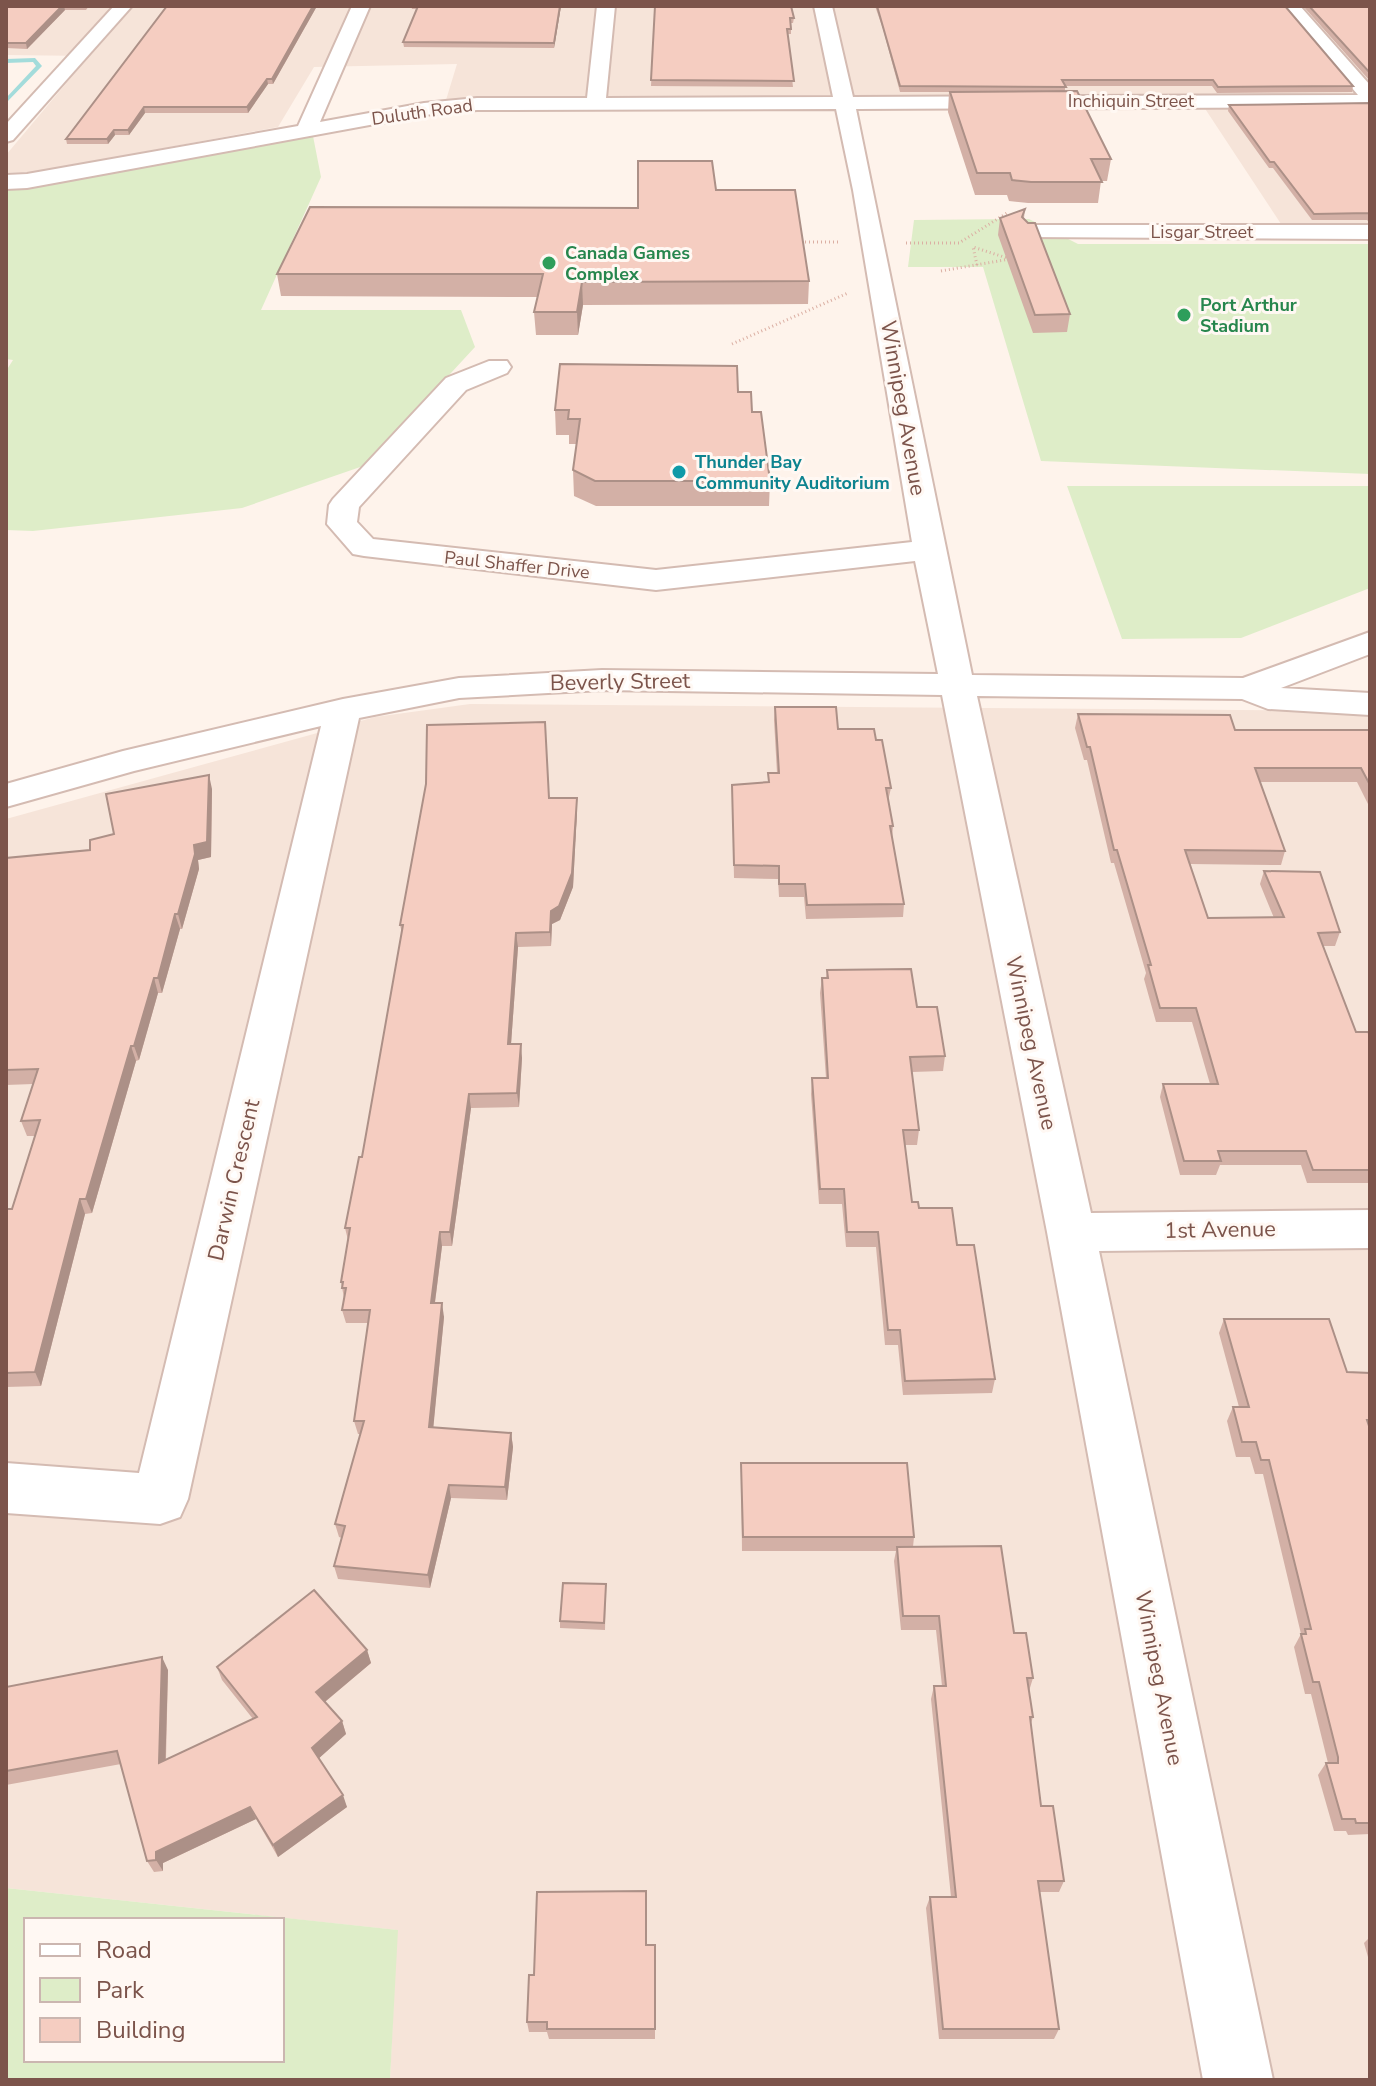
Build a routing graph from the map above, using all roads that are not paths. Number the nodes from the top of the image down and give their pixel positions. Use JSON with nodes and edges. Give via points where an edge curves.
{"nodes":[{"id":1,"x":123,"y":6,"type":"edge"},
{"id":2,"x":361,"y":6,"type":"edge"},
{"id":3,"x":606,"y":6,"type":"edge"},
{"id":4,"x":823,"y":6,"type":"edge"},
{"id":5,"x":1291,"y":6,"type":"edge"},
{"id":6,"x":1370,"y":99,"type":"edge"},
{"id":7,"x":844,"y":102,"type":"junction"},
{"id":8,"x":596,"y":103,"type":"junction"},
{"id":9,"x":306,"y":130,"type":"junction"},
{"id":10,"x":6,"y":136,"type":"edge"},
{"id":11,"x":6,"y":182,"type":"edge"},
{"id":12,"x":1034,"y":232,"type":"edge"},
{"id":13,"x":1370,"y":232,"type":"edge"},
{"id":14,"x":498,"y":367,"type":"dead end"},
{"id":15,"x":929,"y":550,"type":"junction"},
{"id":16,"x":1370,"y":642,"type":"edge"},
{"id":17,"x":958,"y":686,"type":"junction"},
{"id":18,"x":1247,"y":689,"type":"junction"},
{"id":19,"x":1370,"y":704,"type":"edge"},
{"id":20,"x":343,"y":710,"type":"junction"},
{"id":21,"x":6,"y":796,"type":"edge"},
{"id":22,"x":1370,"y":1229,"type":"edge"},
{"id":23,"x":1071,"y":1232,"type":"junction"},
{"id":24,"x":6,"y":1488,"type":"edge"},
{"id":25,"x":1238,"y":2080,"type":"edge"}],
"edges":[{"from":1,"to":10,"type":"street"},
{"from":2,"to":9,"type":"street"},
{"from":3,"to":8,"type":"street"},
{"from":4,"to":7,"type":"street","name":"Winnipeg Avenue"},
{"from":5,"to":6,"type":"street"},
{"from":6,"to":7,"type":"street","name":"Inchiquin Street"},
{"from":7,"to":8,"type":"street","name":"Duluth Road"},
{"from":7,"to":15,"type":"street","name":"Winnipeg Avenue"},
{"from":8,"to":9,"type":"street","name":"Duluth Road","via":[[458,105]]},
{"from":9,"to":11,"type":"street","name":"Duluth Road"},
{"from":12,"to":13,"type":"street","name":"Lisgar Street"},
{"from":14,"to":15,"type":"street","name":"Paul Shaffer Drive","via":[[456,384],[344,505],[342,524],[364,547],[656,580]]},
{"from":15,"to":17,"type":"street","name":"Winnipeg Avenue"},
{"from":16,"to":18,"type":"street","name":"Beverly Street"},
{"from":17,"to":18,"type":"street","name":"Beverly Street"},
{"from":17,"to":20,"type":"street","name":"Beverly Street","via":[[602,680],[459,688]]},
{"from":17,"to":23,"type":"street","name":"Winnipeg Avenue"},
{"from":18,"to":19,"type":"street","name":"Beverly Street","via":[[1268,698]]},
{"from":20,"to":21,"type":"street","name":"Beverly Street","via":[[123,762]]},
{"from":20,"to":24,"type":"street","name":"Darwin Crescent","via":[[160,1499]]},
{"from":22,"to":23,"type":"street","name":"1st Avenue"},
{"from":23,"to":25,"type":"street","name":"Winnipeg Avenue"}]}
